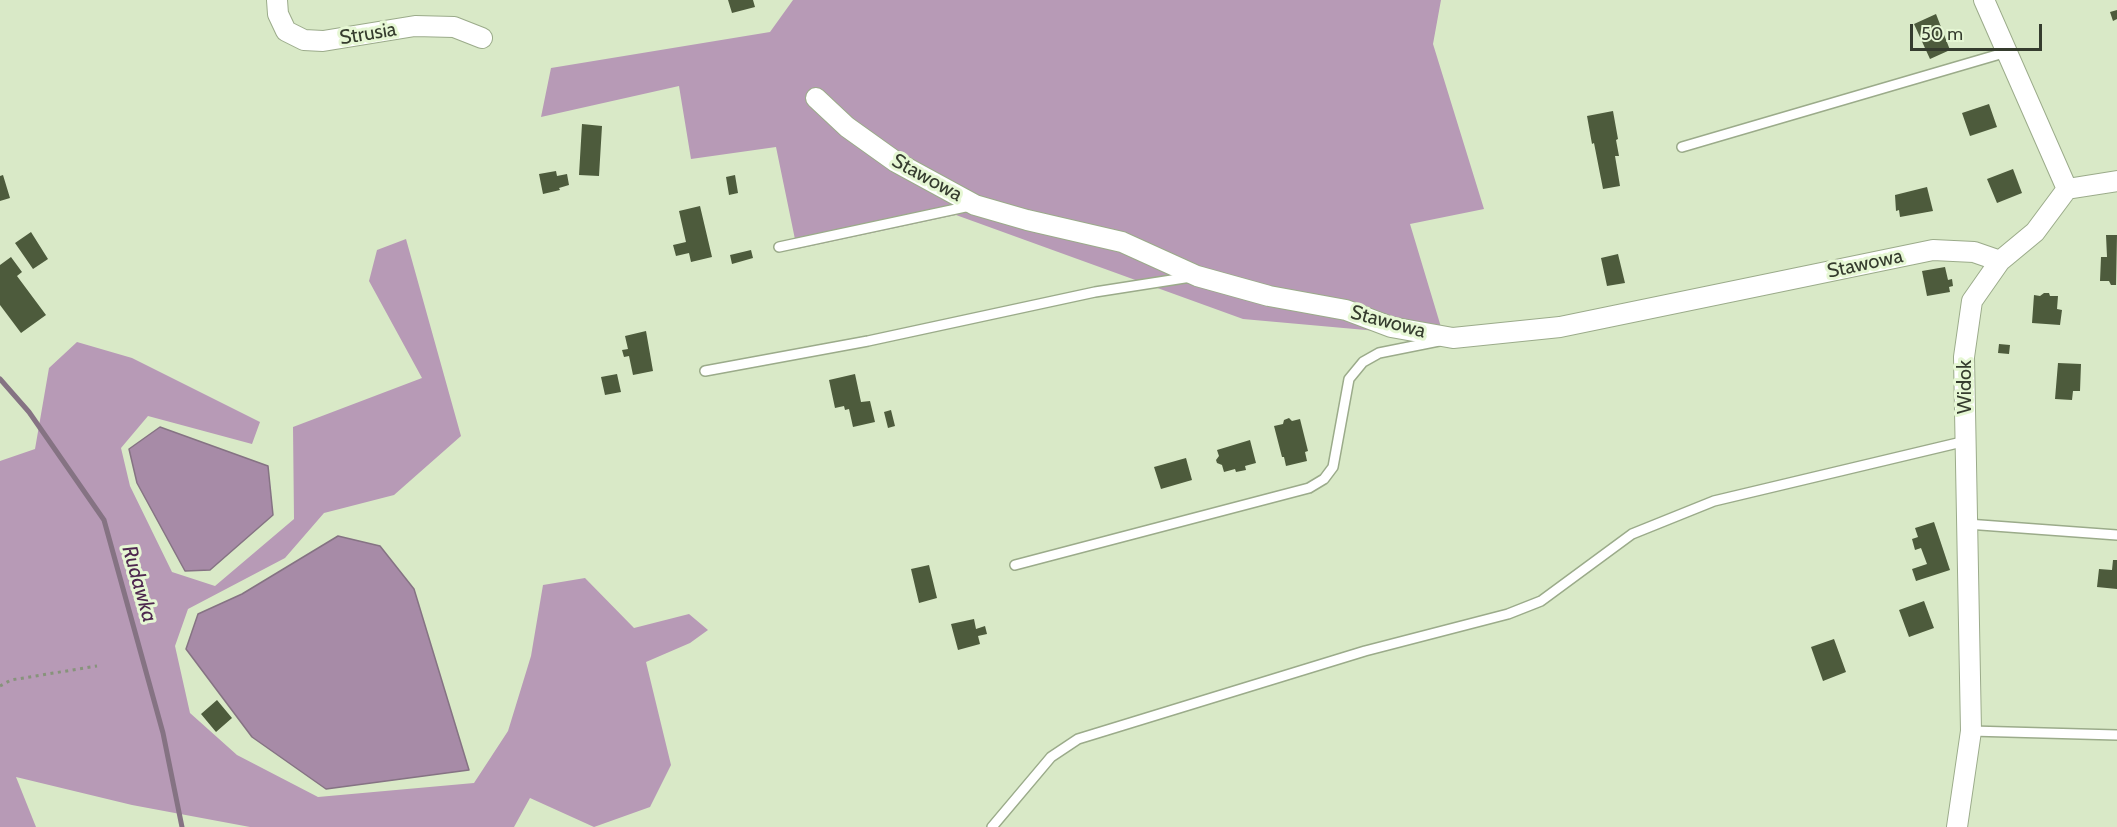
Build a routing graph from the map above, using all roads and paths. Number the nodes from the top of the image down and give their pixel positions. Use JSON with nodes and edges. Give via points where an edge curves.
{"nodes":[{"id":1,"x":277,"y":0,"type":"edge"},
{"id":2,"x":1984,"y":0,"type":"edge"},
{"id":3,"x":482,"y":38,"type":"dead end"},
{"id":4,"x":2007,"y":52,"type":"junction"},
{"id":5,"x":816,"y":98,"type":"dead end"},
{"id":6,"x":1682,"y":147,"type":"dead end"},
{"id":7,"x":2117,"y":182,"type":"edge"},
{"id":8,"x":2067,"y":189,"type":"junction"},
{"id":9,"x":975,"y":205,"type":"junction"},
{"id":10,"x":779,"y":247,"type":"dead end"},
{"id":11,"x":2000,"y":261,"type":"junction"},
{"id":12,"x":1197,"y":276,"type":"junction"},
{"id":13,"x":1453,"y":338,"type":"junction"},
{"id":14,"x":705,"y":371,"type":"dead end"},
{"id":15,"x":1966,"y":441,"type":"junction"},
{"id":16,"x":1967,"y":524,"type":"junction"},
{"id":17,"x":2117,"y":535,"type":"edge"},
{"id":18,"x":1014,"y":565,"type":"dead end"},
{"id":19,"x":98,"y":666,"type":"dead end"},
{"id":20,"x":0,"y":686,"type":"edge"},
{"id":21,"x":1971,"y":731,"type":"junction"},
{"id":22,"x":2117,"y":735,"type":"edge"},
{"id":23,"x":992,"y":827,"type":"edge"},
{"id":24,"x":1957,"y":827,"type":"edge"}],
"edges":[{"from":1,"to":3,"type":"street","name":"Strusia","via":[[286,31],[304,40],[323,41],[415,26],[454,27]]},
{"from":2,"to":4,"type":"street"},
{"from":4,"to":6,"type":"lane"},
{"from":4,"to":8,"type":"street"},
{"from":5,"to":9,"type":"street","name":"Stawowa","via":[[846,127],[896,162]]},
{"from":7,"to":8,"type":"street"},
{"from":8,"to":11,"type":"street","name":"Widok","via":[[2036,231]]},
{"from":9,"to":10,"type":"lane"},
{"from":9,"to":12,"type":"street","name":"Stawowa","via":[[1122,242]]},
{"from":11,"to":13,"type":"street","name":"Stawowa","via":[[1974,252],[1933,250],[1560,327]]},
{"from":11,"to":15,"type":"street","name":"Widok","via":[[1972,301],[1964,357]]},
{"from":12,"to":13,"type":"street","name":"Stawowa","via":[[1269,296],[1346,310],[1391,327]]},
{"from":12,"to":14,"type":"lane","via":[[1095,292]]},
{"from":13,"to":18,"type":"lane","via":[[1379,353],[1363,362],[1349,379],[1333,467],[1324,479],[1309,488]]},
{"from":15,"to":16,"type":"street","name":"Widok"},
{"from":15,"to":23,"type":"lane","via":[[1714,501],[1632,534],[1541,601],[1508,614],[1365,651],[1078,739],[1051,757]]},
{"from":16,"to":17,"type":"lane"},
{"from":16,"to":21,"type":"street","name":"Widok"},
{"from":19,"to":20,"type":"path"},
{"from":21,"to":22,"type":"lane"},
{"from":21,"to":24,"type":"street","name":"Widok"}]}
